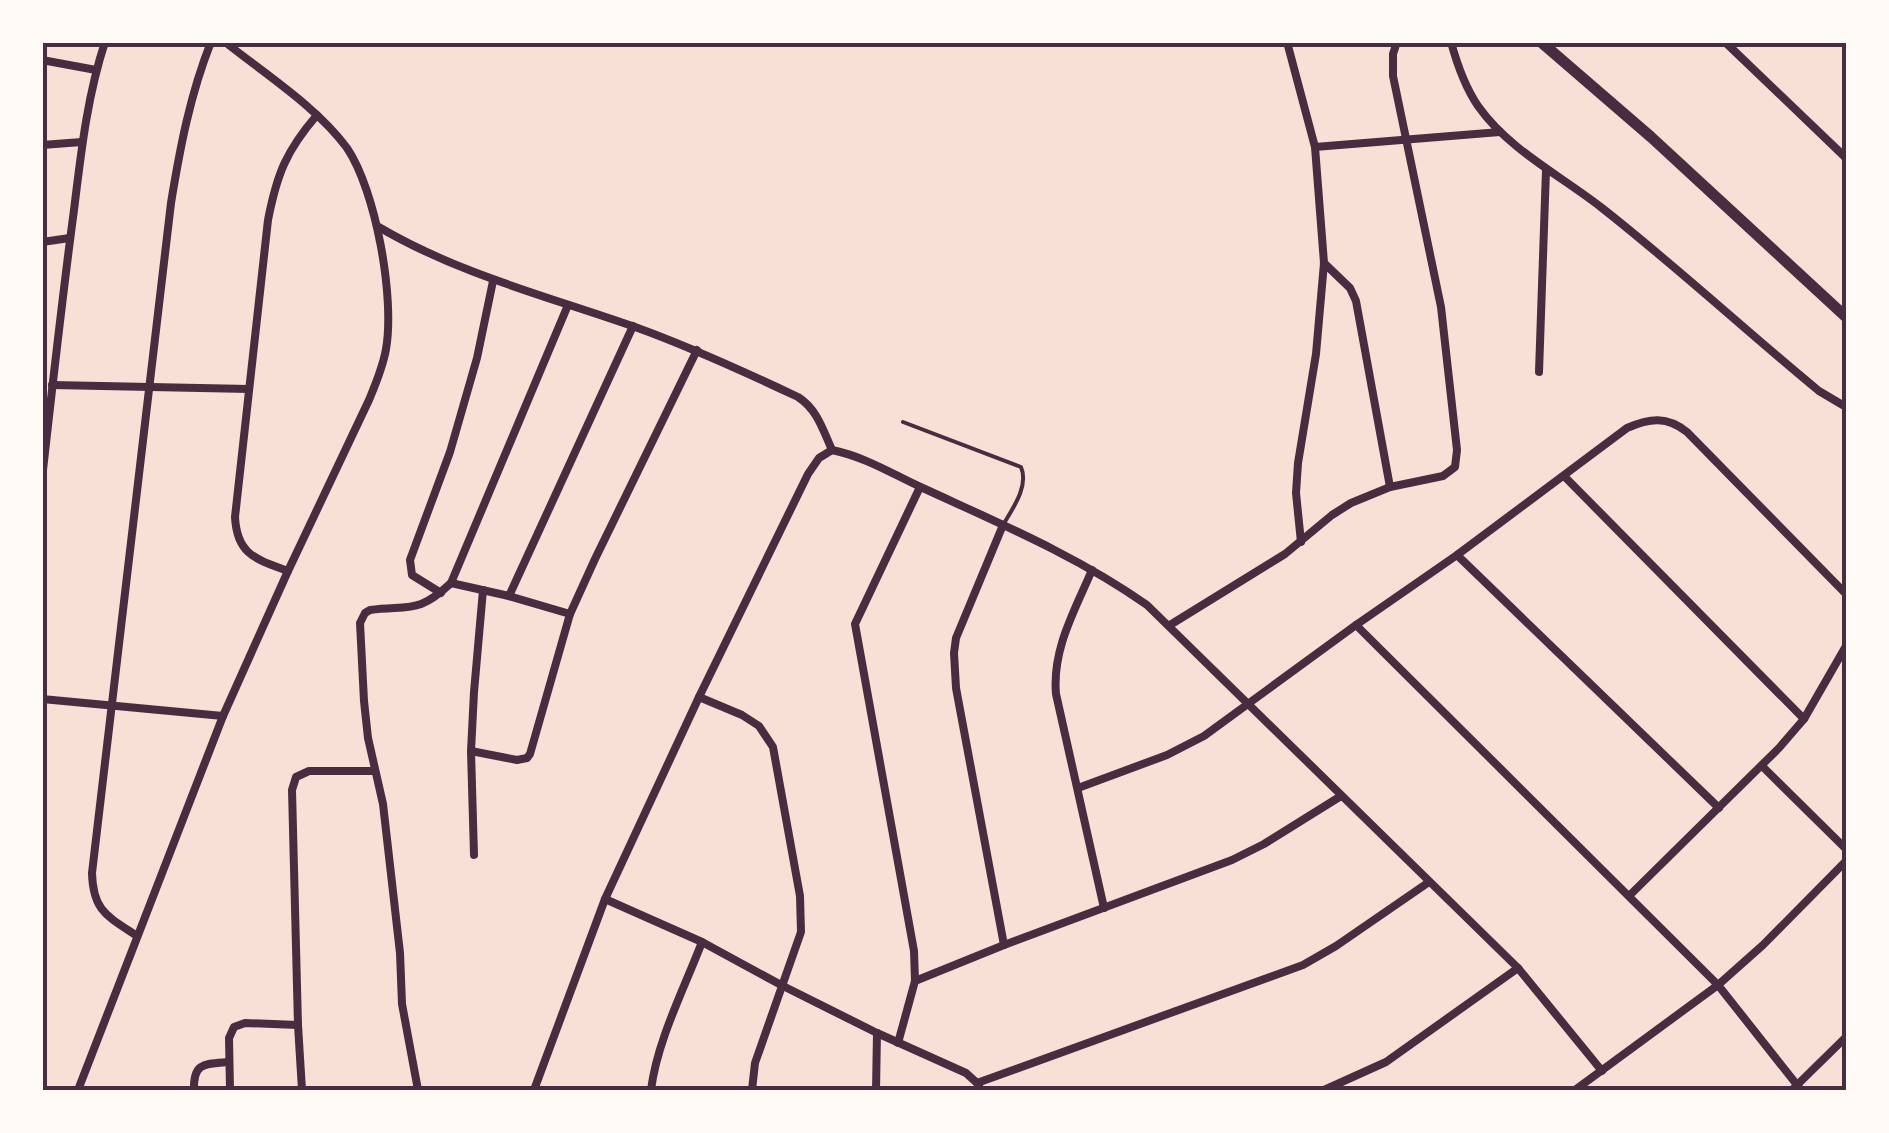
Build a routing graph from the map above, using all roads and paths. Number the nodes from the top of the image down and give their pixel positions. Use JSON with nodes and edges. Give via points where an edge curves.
{"nodes":[{"id":1,"x":105,"y":42,"type":"edge"},
{"id":2,"x":211,"y":42,"type":"edge"},
{"id":3,"x":225,"y":42,"type":"edge"},
{"id":4,"x":1287,"y":42,"type":"edge"},
{"id":5,"x":1397,"y":42,"type":"edge"},
{"id":6,"x":1451,"y":42,"type":"edge"},
{"id":7,"x":1541,"y":42,"type":"edge"},
{"id":8,"x":1725,"y":42,"type":"edge"},
{"id":9,"x":42,"y":60,"type":"edge"},
{"id":10,"x":96,"y":70,"type":"junction"},
{"id":11,"x":317,"y":115,"type":"junction"},
{"id":12,"x":1501,"y":132,"type":"junction"},
{"id":13,"x":1406,"y":140,"type":"junction"},
{"id":14,"x":82,"y":142,"type":"junction"},
{"id":15,"x":42,"y":145,"type":"edge"},
{"id":16,"x":1315,"y":146,"type":"junction"},
{"id":17,"x":1846,"y":158,"type":"edge"},
{"id":18,"x":1546,"y":170,"type":"junction"},
{"id":19,"x":377,"y":226,"type":"junction"},
{"id":20,"x":70,"y":238,"type":"junction"},
{"id":21,"x":42,"y":242,"type":"edge"},
{"id":22,"x":1324,"y":263,"type":"junction"},
{"id":23,"x":493,"y":281,"type":"junction"},
{"id":24,"x":568,"y":306,"type":"junction"},
{"id":25,"x":1846,"y":317,"type":"edge"},
{"id":26,"x":633,"y":326,"type":"junction"},
{"id":27,"x":42,"y":337,"type":"edge"},
{"id":28,"x":58,"y":337,"type":"junction"},
{"id":29,"x":697,"y":350,"type":"junction"},
{"id":30,"x":1540,"y":372,"type":"dead end"},
{"id":31,"x":52,"y":386,"type":"junction"},
{"id":32,"x":149,"y":387,"type":"junction"},
{"id":33,"x":249,"y":389,"type":"junction"},
{"id":34,"x":1846,"y":407,"type":"edge"},
{"id":35,"x":46,"y":422,"type":"edge"},
{"id":36,"x":903,"y":422,"type":"dead end"},
{"id":37,"x":832,"y":450,"type":"junction"},
{"id":38,"x":1564,"y":476,"type":"junction"},
{"id":39,"x":42,"y":479,"type":"edge"},
{"id":40,"x":1390,"y":486,"type":"junction"},
{"id":41,"x":920,"y":487,"type":"junction"},
{"id":42,"x":1004,"y":526,"type":"junction"},
{"id":43,"x":1301,"y":542,"type":"junction"},
{"id":44,"x":1457,"y":555,"type":"junction"},
{"id":45,"x":1092,"y":570,"type":"junction"},
{"id":46,"x":288,"y":571,"type":"junction"},
{"id":47,"x":452,"y":583,"type":"junction"},
{"id":48,"x":484,"y":590,"type":"junction"},
{"id":49,"x":442,"y":592,"type":"junction"},
{"id":50,"x":1846,"y":594,"type":"edge"},
{"id":51,"x":509,"y":596,"type":"junction"},
{"id":52,"x":570,"y":614,"type":"junction"},
{"id":53,"x":1170,"y":625,"type":"junction"},
{"id":54,"x":1356,"y":625,"type":"junction"},
{"id":55,"x":1846,"y":646,"type":"edge"},
{"id":56,"x":699,"y":697,"type":"junction"},
{"id":57,"x":42,"y":699,"type":"edge"},
{"id":58,"x":1247,"y":703,"type":"junction"},
{"id":59,"x":112,"y":705,"type":"junction"},
{"id":60,"x":223,"y":716,"type":"junction"},
{"id":61,"x":1804,"y":720,"type":"junction"},
{"id":62,"x":470,"y":752,"type":"junction"},
{"id":63,"x":1762,"y":766,"type":"junction"},
{"id":64,"x":375,"y":770,"type":"junction"},
{"id":65,"x":1078,"y":788,"type":"junction"},
{"id":66,"x":1340,"y":796,"type":"junction"},
{"id":67,"x":1719,"y":808,"type":"junction"},
{"id":68,"x":1846,"y":849,"type":"edge"},
{"id":69,"x":474,"y":855,"type":"dead end"},
{"id":70,"x":1846,"y":862,"type":"edge"},
{"id":71,"x":1429,"y":882,"type":"junction"},
{"id":72,"x":1630,"y":896,"type":"junction"},
{"id":73,"x":606,"y":899,"type":"junction"},
{"id":74,"x":1104,"y":908,"type":"junction"},
{"id":75,"x":136,"y":936,"type":"junction"},
{"id":76,"x":702,"y":942,"type":"junction"},
{"id":77,"x":1004,"y":945,"type":"junction"},
{"id":78,"x":1518,"y":968,"type":"junction"},
{"id":79,"x":916,"y":981,"type":"junction"},
{"id":80,"x":1718,"y":985,"type":"junction"},
{"id":81,"x":783,"y":986,"type":"junction"},
{"id":82,"x":298,"y":1026,"type":"junction"},
{"id":83,"x":877,"y":1033,"type":"junction"},
{"id":84,"x":1846,"y":1037,"type":"edge"},
{"id":85,"x":898,"y":1043,"type":"junction"},
{"id":86,"x":229,"y":1062,"type":"junction"},
{"id":87,"x":1602,"y":1071,"type":"junction"},
{"id":88,"x":979,"y":1087,"type":"edge"},
{"id":89,"x":1797,"y":1089,"type":"edge"},
{"id":90,"x":78,"y":1090,"type":"edge"},
{"id":91,"x":194,"y":1090,"type":"edge"},
{"id":92,"x":230,"y":1090,"type":"edge"},
{"id":93,"x":302,"y":1090,"type":"edge"},
{"id":94,"x":418,"y":1090,"type":"edge"},
{"id":95,"x":534,"y":1090,"type":"edge"},
{"id":96,"x":652,"y":1090,"type":"edge"},
{"id":97,"x":752,"y":1090,"type":"edge"},
{"id":98,"x":876,"y":1090,"type":"edge"},
{"id":99,"x":1324,"y":1090,"type":"edge"},
{"id":100,"x":1575,"y":1090,"type":"edge"}],
"edges":[{"from":1,"to":10,"type":"street"},
{"from":2,"to":32,"type":"street","via":[[179,151]]},
{"from":3,"to":11,"type":"street"},
{"from":4,"to":16,"type":"street"},
{"from":5,"to":13,"type":"street","via":[[1393,76]]},
{"from":6,"to":12,"type":"street","via":[[1468,88]]},
{"from":7,"to":25,"type":"main road"},
{"from":8,"to":17,"type":"street"},
{"from":9,"to":10,"type":"street"},
{"from":10,"to":14,"type":"street"},
{"from":11,"to":19,"type":"street","via":[[356,165]]},
{"from":11,"to":33,"type":"street","via":[[288,153],[274,190]]},
{"from":12,"to":13,"type":"street"},
{"from":12,"to":18,"type":"street"},
{"from":13,"to":16,"type":"street"},
{"from":13,"to":40,"type":"street","via":[[1441,307],[1457,460],[1443,476]]},
{"from":14,"to":15,"type":"street"},
{"from":14,"to":20,"type":"street"},
{"from":16,"to":22,"type":"street"},
{"from":18,"to":30,"type":"street"},
{"from":18,"to":34,"type":"street"},
{"from":19,"to":23,"type":"street"},
{"from":19,"to":46,"type":"street","via":[[388,314],[380,372]]},
{"from":20,"to":21,"type":"street"},
{"from":20,"to":28,"type":"street"},
{"from":22,"to":40,"type":"street","via":[[1356,302]]},
{"from":22,"to":43,"type":"street","via":[[1298,463]]},
{"from":23,"to":24,"type":"street"},
{"from":23,"to":49,"type":"street","via":[[450,452],[410,560],[412,575]]},
{"from":24,"to":26,"type":"street"},
{"from":24,"to":47,"type":"street"},
{"from":26,"to":29,"type":"street"},
{"from":26,"to":51,"type":"street"},
{"from":27,"to":28,"type":"street"},
{"from":28,"to":31,"type":"street"},
{"from":29,"to":37,"type":"street","via":[[808,402]]},
{"from":29,"to":52,"type":"street"},
{"from":31,"to":32,"type":"street"},
{"from":31,"to":35,"type":"street"},
{"from":32,"to":33,"type":"street"},
{"from":32,"to":59,"type":"street"},
{"from":33,"to":46,"type":"street","via":[[236,534],[254,558]]},
{"from":35,"to":39,"type":"street"},
{"from":36,"to":42,"type":"lane","via":[[1024,472]]},
{"from":37,"to":41,"type":"street"},
{"from":37,"to":56,"type":"street","via":[[808,474]]},
{"from":38,"to":44,"type":"street"},
{"from":38,"to":50,"type":"street","via":[[1627,428],[1658,419],[1676,424]]},
{"from":38,"to":61,"type":"street"},
{"from":40,"to":43,"type":"street","via":[[1351,503]]},
{"from":41,"to":42,"type":"street"},
{"from":41,"to":79,"type":"street","via":[[856,624]]},
{"from":42,"to":45,"type":"street"},
{"from":42,"to":77,"type":"street","via":[[954,653]]},
{"from":43,"to":53,"type":"street"},
{"from":44,"to":54,"type":"street"},
{"from":44,"to":67,"type":"street"},
{"from":45,"to":53,"type":"street"},
{"from":45,"to":65,"type":"street","via":[[1054,674]]},
{"from":46,"to":60,"type":"street"},
{"from":47,"to":48,"type":"street"},
{"from":47,"to":49,"type":"street"},
{"from":48,"to":51,"type":"street"},
{"from":48,"to":62,"type":"street"},
{"from":49,"to":64,"type":"street","via":[[418,607],[376,609],[362,618],[364,701]]},
{"from":51,"to":52,"type":"street"},
{"from":52,"to":62,"type":"street","via":[[527,758]]},
{"from":53,"to":58,"type":"street"},
{"from":54,"to":58,"type":"street"},
{"from":54,"to":72,"type":"street"},
{"from":55,"to":61,"type":"street"},
{"from":56,"to":73,"type":"street"},
{"from":56,"to":81,"type":"street","via":[[758,726],[778,761],[802,914]]},
{"from":57,"to":59,"type":"street"},
{"from":58,"to":65,"type":"street","via":[[1186,746]]},
{"from":58,"to":66,"type":"street"},
{"from":59,"to":60,"type":"street"},
{"from":59,"to":75,"type":"street","via":[[93,894]]},
{"from":60,"to":75,"type":"street"},
{"from":61,"to":63,"type":"street"},
{"from":62,"to":69,"type":"street"},
{"from":63,"to":67,"type":"street"},
{"from":63,"to":68,"type":"street"},
{"from":64,"to":82,"type":"street","via":[[309,770],[292,790]]},
{"from":64,"to":94,"type":"street"},
{"from":65,"to":74,"type":"street"},
{"from":66,"to":71,"type":"street"},
{"from":66,"to":74,"type":"street","via":[[1232,860]]},
{"from":67,"to":72,"type":"street"},
{"from":70,"to":80,"type":"street"},
{"from":71,"to":78,"type":"street"},
{"from":71,"to":88,"type":"street","via":[[1303,965]]},
{"from":72,"to":80,"type":"street"},
{"from":73,"to":76,"type":"street"},
{"from":73,"to":95,"type":"street"},
{"from":74,"to":77,"type":"street"},
{"from":75,"to":90,"type":"street"},
{"from":76,"to":81,"type":"street"},
{"from":76,"to":96,"type":"street"},
{"from":77,"to":79,"type":"street"},
{"from":78,"to":87,"type":"street"},
{"from":78,"to":99,"type":"street","via":[[1386,1062]]},
{"from":79,"to":85,"type":"street"},
{"from":80,"to":87,"type":"street"},
{"from":80,"to":89,"type":"street"},
{"from":81,"to":83,"type":"street"},
{"from":81,"to":97,"type":"street"},
{"from":82,"to":86,"type":"street","via":[[234,1027]]},
{"from":82,"to":93,"type":"street"},
{"from":83,"to":85,"type":"street"},
{"from":83,"to":98,"type":"street"},
{"from":84,"to":89,"type":"street"},
{"from":85,"to":88,"type":"street","via":[[966,1074]]},
{"from":86,"to":91,"type":"street","via":[[204,1064]]},
{"from":86,"to":92,"type":"street"},
{"from":87,"to":100,"type":"street"}]}
